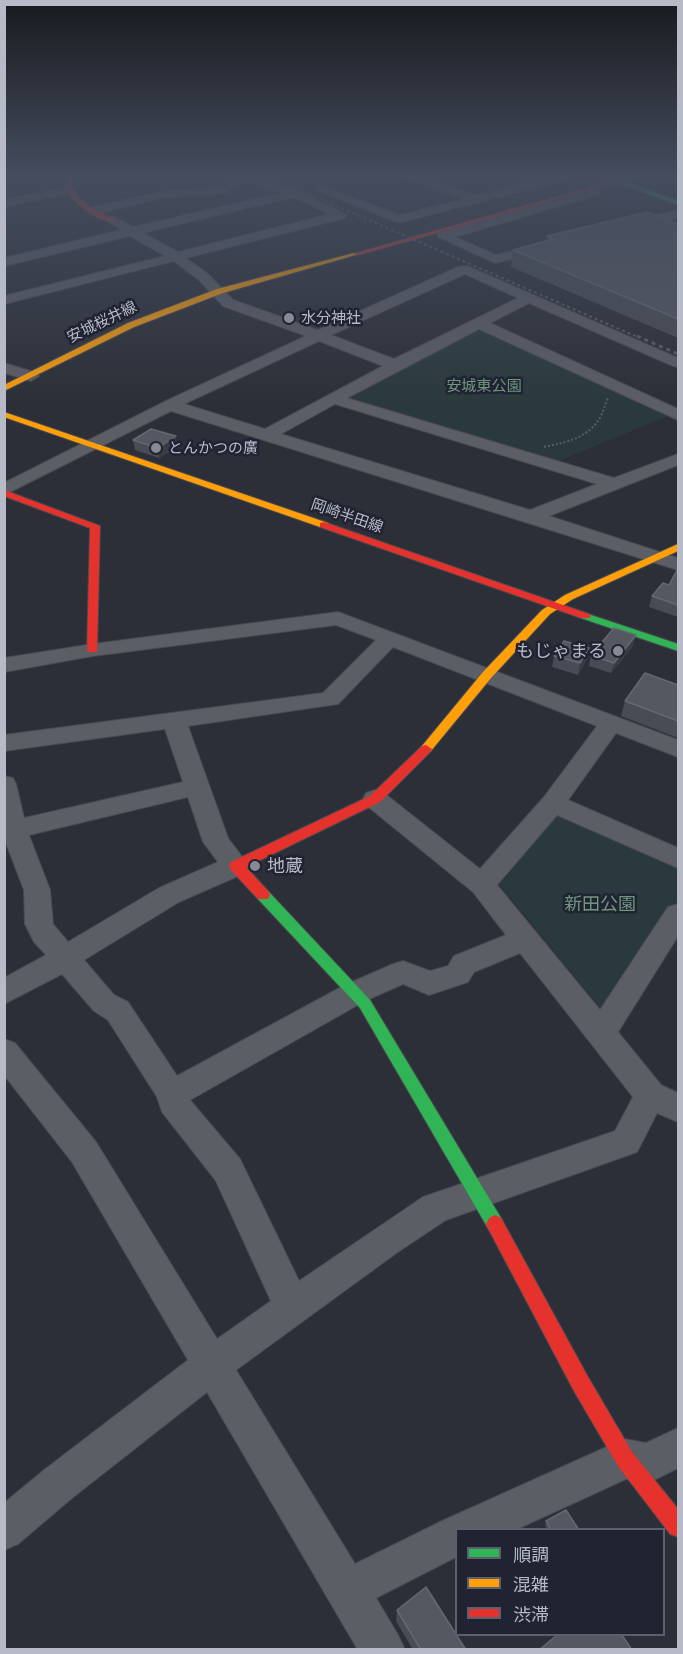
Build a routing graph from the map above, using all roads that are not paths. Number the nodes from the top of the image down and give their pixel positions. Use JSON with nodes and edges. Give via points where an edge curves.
{"nodes":[{"id":1,"x":37,"y":254,"type":"edge"},
{"id":2,"x":173,"y":254,"type":"edge"},
{"id":3,"x":183,"y":254,"type":"edge"},
{"id":4,"x":343,"y":254,"type":"edge"},
{"id":5,"x":347,"y":254,"type":"edge"},
{"id":6,"x":484,"y":254,"type":"edge"},
{"id":7,"x":514,"y":254,"type":"edge"},
{"id":8,"x":176,"y":256,"type":"junction"},
{"id":9,"x":4,"y":262,"type":"edge"},
{"id":10,"x":218,"y":289,"type":"junction"},
{"id":11,"x":529,"y":298,"type":"junction"},
{"id":12,"x":4,"y":300,"type":"edge"},
{"id":13,"x":479,"y":323,"type":"junction"},
{"id":14,"x":318,"y":335,"type":"junction"},
{"id":15,"x":678,"y":363,"type":"edge"},
{"id":16,"x":394,"y":365,"type":"junction"},
{"id":17,"x":18,"y":372,"type":"edge"},
{"id":18,"x":4,"y":380,"type":"edge"},
{"id":19,"x":4,"y":389,"type":"edge"},
{"id":20,"x":331,"y":398,"type":"junction"},
{"id":21,"x":171,"y":406,"type":"junction"},
{"id":22,"x":4,"y":414,"type":"edge"},
{"id":23,"x":678,"y":415,"type":"edge"},
{"id":24,"x":268,"y":434,"type":"junction"},
{"id":25,"x":87,"y":445,"type":"junction"},
{"id":26,"x":678,"y":459,"type":"edge"},
{"id":27,"x":616,"y":483,"type":"junction"},
{"id":28,"x":4,"y":491,"type":"edge"},
{"id":29,"x":531,"y":516,"type":"junction"},
{"id":30,"x":678,"y":547,"type":"edge"},
{"id":31,"x":656,"y":557,"type":"junction"},
{"id":32,"x":678,"y":564,"type":"edge"},
{"id":33,"x":554,"y":606,"type":"junction"},
{"id":34,"x":390,"y":638,"type":"junction"},
{"id":35,"x":678,"y":648,"type":"edge"},
{"id":36,"x":93,"y":650,"type":"junction"},
{"id":37,"x":4,"y":666,"type":"edge"},
{"id":38,"x":487,"y":675,"type":"junction"},
{"id":39,"x":174,"y":720,"type":"junction"},
{"id":40,"x":611,"y":723,"type":"junction"},
{"id":41,"x":4,"y":743,"type":"edge"},
{"id":42,"x":678,"y":749,"type":"edge"},
{"id":43,"x":4,"y":784,"type":"edge"},
{"id":44,"x":197,"y":787,"type":"junction"},
{"id":45,"x":375,"y":799,"type":"junction"},
{"id":46,"x":553,"y":803,"type":"junction"},
{"id":47,"x":14,"y":830,"type":"junction"},
{"id":48,"x":678,"y":859,"type":"edge"},
{"id":49,"x":236,"y":866,"type":"junction"},
{"id":50,"x":482,"y":885,"type":"junction"},
{"id":51,"x":678,"y":914,"type":"edge"},
{"id":52,"x":526,"y":939,"type":"junction"},
{"id":53,"x":66,"y":958,"type":"junction"},
{"id":54,"x":4,"y":992,"type":"edge"},
{"id":55,"x":355,"y":993,"type":"junction"},
{"id":56,"x":601,"y":1033,"type":"junction"},
{"id":57,"x":4,"y":1053,"type":"edge"},
{"id":58,"x":172,"y":1094,"type":"junction"},
{"id":59,"x":664,"y":1101,"type":"edge"},
{"id":60,"x":478,"y":1192,"type":"junction"},
{"id":61,"x":292,"y":1307,"type":"junction"},
{"id":62,"x":211,"y":1366,"type":"junction"},
{"id":63,"x":678,"y":1447,"type":"edge"},
{"id":64,"x":625,"y":1459,"type":"junction"},
{"id":65,"x":678,"y":1526,"type":"edge"},
{"id":66,"x":472,"y":1528,"type":"edge"},
{"id":67,"x":4,"y":1530,"type":"edge"},
{"id":68,"x":455,"y":1536,"type":"edge"},
{"id":69,"x":347,"y":1590,"type":"junction"},
{"id":70,"x":383,"y":1650,"type":"edge"}],
"edges":[{"from":1,"to":9,"type":"street"},
{"from":2,"to":8,"type":"street"},
{"from":3,"to":8,"type":"street"},
{"from":4,"to":10,"type":"main road","name":"安城桜井線"},
{"from":5,"to":10,"type":"main road","name":"安城桜井線"},
{"from":6,"to":7,"type":"street","via":[[495,259]]},
{"from":8,"to":10,"type":"street"},
{"from":8,"to":12,"type":"street"},
{"from":10,"to":14,"type":"street","via":[[228,303]]},
{"from":10,"to":17,"type":"main road","name":"安城桜井線"},
{"from":11,"to":13,"type":"street"},
{"from":11,"to":14,"type":"street","via":[[463,270]]},
{"from":11,"to":15,"type":"street"},
{"from":13,"to":16,"type":"street"},
{"from":13,"to":23,"type":"street"},
{"from":14,"to":16,"type":"street"},
{"from":14,"to":21,"type":"street"},
{"from":16,"to":20,"type":"street"},
{"from":17,"to":18,"type":"main road","name":"安城桜井線"},
{"from":17,"to":19,"type":"main road","name":"安城桜井線"},
{"from":20,"to":24,"type":"street"},
{"from":20,"to":27,"type":"street"},
{"from":21,"to":24,"type":"street"},
{"from":21,"to":25,"type":"street"},
{"from":22,"to":25,"type":"main road","name":"岡崎半田線"},
{"from":24,"to":29,"type":"street"},
{"from":25,"to":28,"type":"street"},
{"from":25,"to":33,"type":"main road","name":"岡崎半田線"},
{"from":26,"to":27,"type":"street"},
{"from":27,"to":29,"type":"street"},
{"from":28,"to":36,"type":"main road","via":[[95,526]]},
{"from":29,"to":31,"type":"street"},
{"from":30,"to":31,"type":"main road"},
{"from":31,"to":32,"type":"street"},
{"from":31,"to":33,"type":"main road"},
{"from":33,"to":35,"type":"main road","name":"岡崎半田線"},
{"from":33,"to":38,"type":"main road"},
{"from":34,"to":36,"type":"street","via":[[338,618]]},
{"from":34,"to":38,"type":"street"},
{"from":34,"to":39,"type":"street","via":[[330,699]]},
{"from":36,"to":37,"type":"street"},
{"from":38,"to":40,"type":"street"},
{"from":38,"to":45,"type":"main road","via":[[429,746]]},
{"from":39,"to":41,"type":"street"},
{"from":39,"to":44,"type":"street"},
{"from":40,"to":42,"type":"street"},
{"from":40,"to":46,"type":"street"},
{"from":43,"to":47,"type":"street"},
{"from":44,"to":47,"type":"street"},
{"from":44,"to":49,"type":"street","via":[[216,842]]},
{"from":45,"to":49,"type":"main road"},
{"from":45,"to":50,"type":"street"},
{"from":46,"to":48,"type":"street"},
{"from":46,"to":50,"type":"street"},
{"from":47,"to":53,"type":"street","via":[[38,890],[39,924]]},
{"from":49,"to":53,"type":"street","via":[[143,908]]},
{"from":49,"to":55,"type":"main road"},
{"from":50,"to":52,"type":"street"},
{"from":51,"to":56,"type":"street"},
{"from":52,"to":55,"type":"street","via":[[464,964],[458,974],[429,983],[403,972]]},
{"from":52,"to":56,"type":"street"},
{"from":53,"to":54,"type":"street"},
{"from":53,"to":58,"type":"street","via":[[104,1003],[118,1011]]},
{"from":55,"to":58,"type":"street"},
{"from":55,"to":60,"type":"main road"},
{"from":56,"to":59,"type":"street"},
{"from":57,"to":62,"type":"street","via":[[84,1152]]},
{"from":58,"to":61,"type":"street","via":[[173,1102],[228,1170]]},
{"from":59,"to":60,"type":"street","via":[[626,1142]]},
{"from":60,"to":61,"type":"street","via":[[435,1208]]},
{"from":60,"to":64,"type":"main road"},
{"from":61,"to":62,"type":"street"},
{"from":62,"to":67,"type":"street"},
{"from":62,"to":69,"type":"street"},
{"from":63,"to":64,"type":"street","via":[[648,1463]]},
{"from":64,"to":65,"type":"main road"},
{"from":64,"to":66,"type":"street"},
{"from":68,"to":69,"type":"street"},
{"from":69,"to":70,"type":"street"}]}
